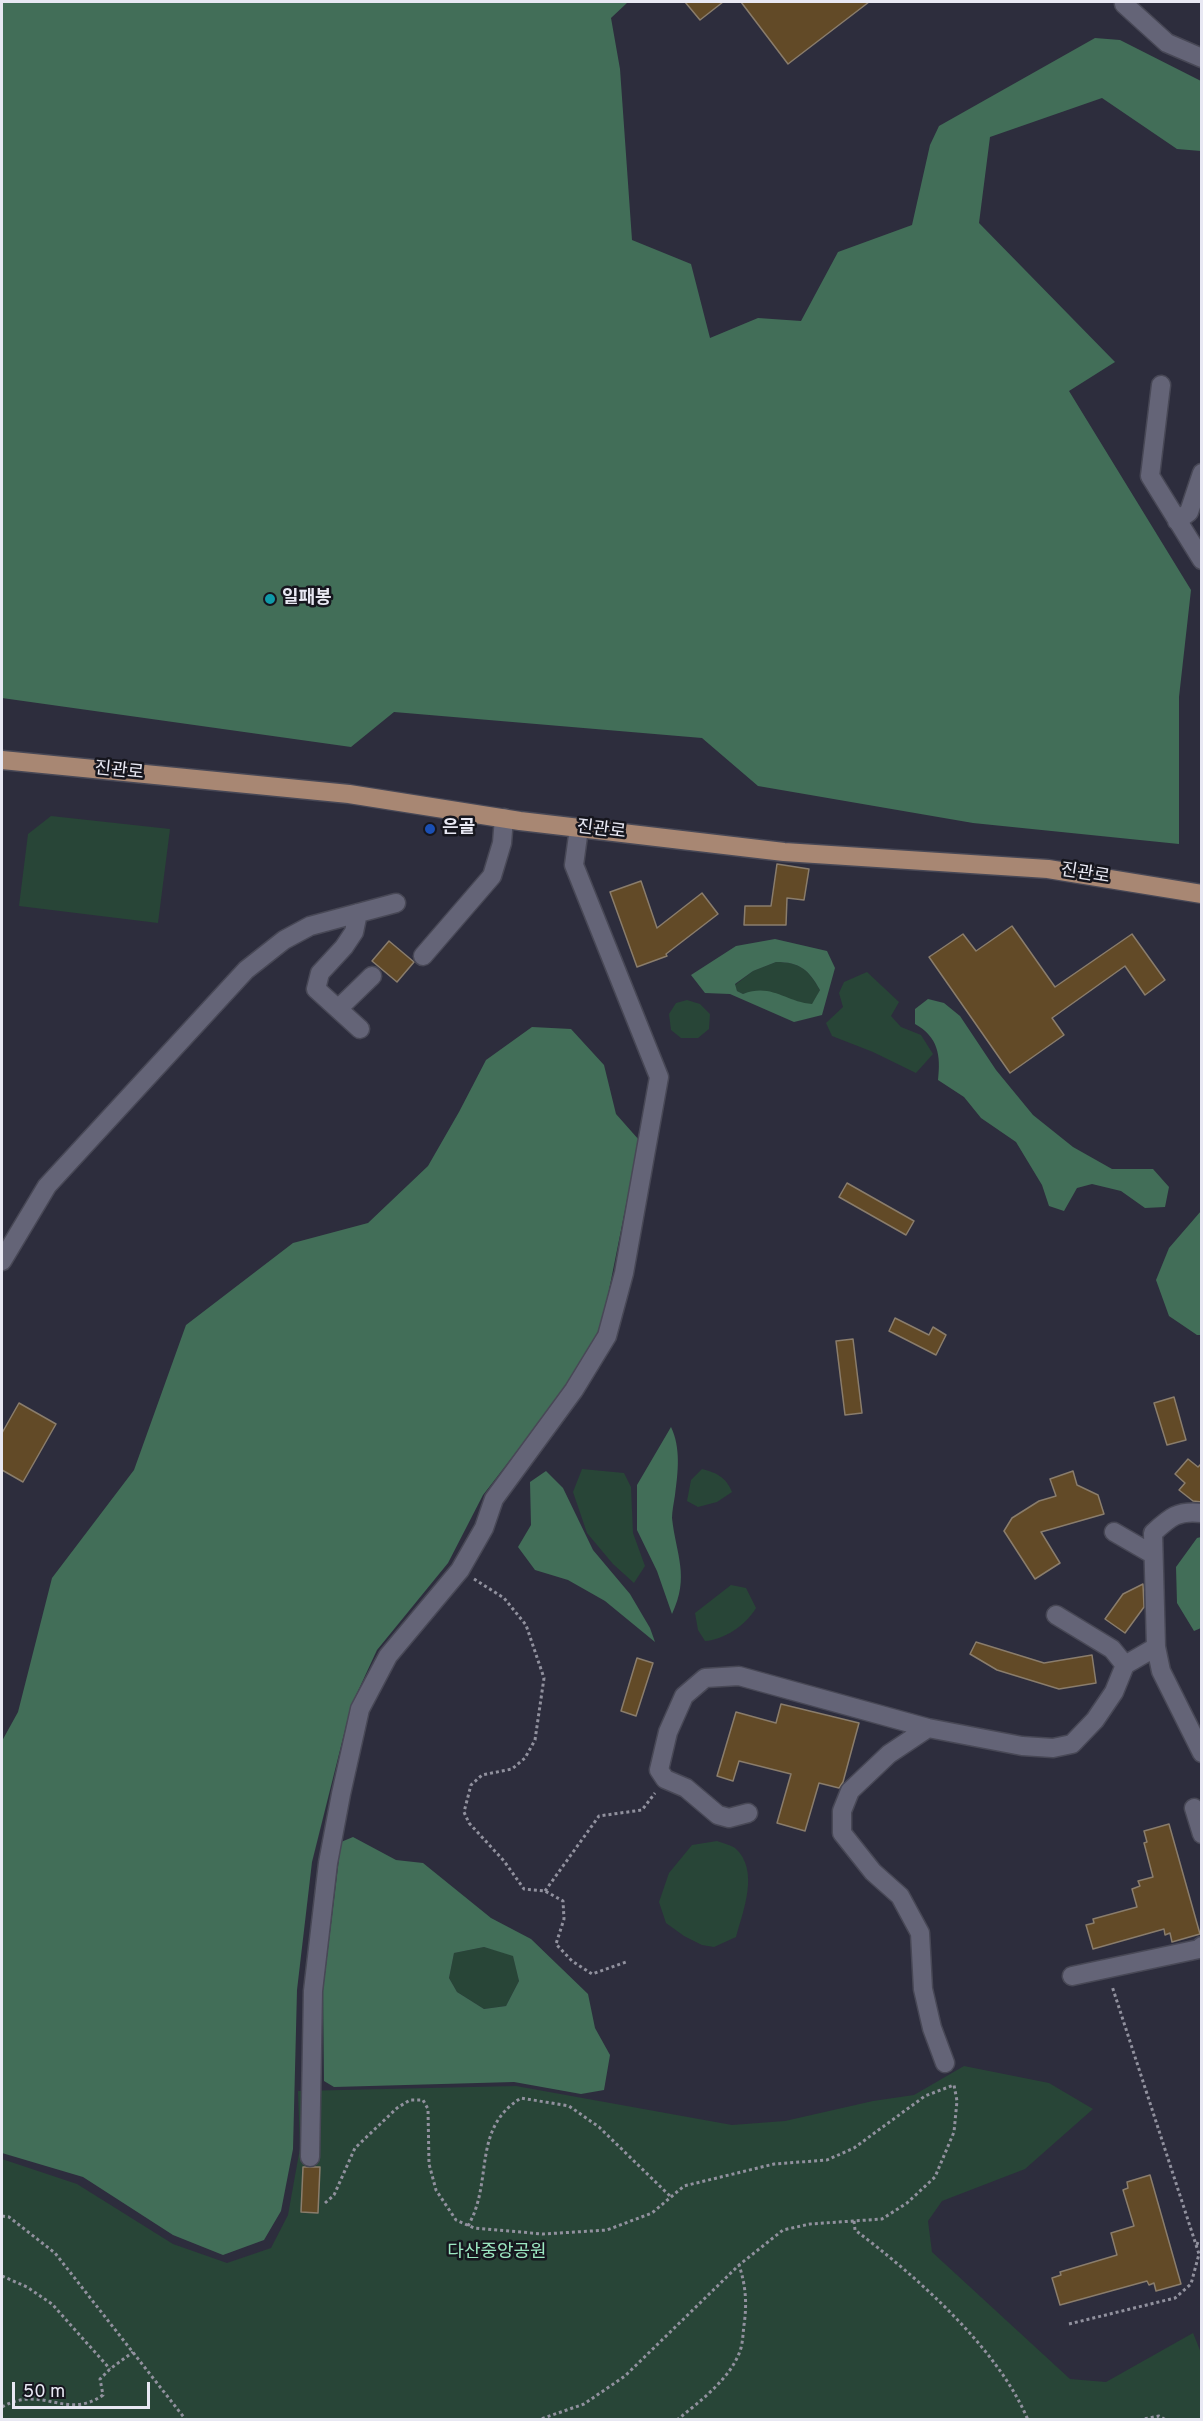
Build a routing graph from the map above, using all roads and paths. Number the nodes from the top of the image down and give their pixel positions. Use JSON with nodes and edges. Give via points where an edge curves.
{"nodes":[{"id":1,"x":1124,"y":4,"type":"dead end"},
{"id":2,"x":1202,"y":58,"type":"edge"},
{"id":3,"x":1161,"y":385,"type":"dead end"},
{"id":4,"x":1202,"y":473,"type":"edge"},
{"id":5,"x":1178,"y":521,"type":"junction"},
{"id":6,"x":1202,"y":560,"type":"edge"},
{"id":7,"x":2,"y":760,"type":"edge"},
{"id":8,"x":504,"y":818,"type":"junction"},
{"id":9,"x":579,"y":828,"type":"junction"},
{"id":10,"x":1202,"y":894,"type":"edge"},
{"id":11,"x":396,"y":903,"type":"dead end"},
{"id":12,"x":357,"y":913,"type":"junction"},
{"id":13,"x":423,"y":957,"type":"dead end"},
{"id":14,"x":372,"y":976,"type":"dead end"},
{"id":15,"x":338,"y":1009,"type":"junction"},
{"id":16,"x":360,"y":1029,"type":"dead end"},
{"id":17,"x":2,"y":1261,"type":"edge"},
{"id":18,"x":1202,"y":1513,"type":"edge"},
{"id":19,"x":1114,"y":1532,"type":"dead end"},
{"id":20,"x":1152,"y":1554,"type":"junction"},
{"id":21,"x":460,"y":1570,"type":"junction"},
{"id":22,"x":1056,"y":1615,"type":"dead end"},
{"id":23,"x":1156,"y":1647,"type":"junction"},
{"id":24,"x":1125,"y":1665,"type":"junction"},
{"id":25,"x":928,"y":1728,"type":"junction"},
{"id":26,"x":1202,"y":1753,"type":"edge"},
{"id":27,"x":665,"y":1779,"type":"junction"},
{"id":28,"x":1194,"y":1808,"type":"dead end"},
{"id":29,"x":748,"y":1813,"type":"dead end"},
{"id":30,"x":1202,"y":1834,"type":"edge"},
{"id":31,"x":545,"y":1891,"type":"junction"},
{"id":32,"x":1201,"y":1951,"type":"edge"},
{"id":33,"x":626,"y":1962,"type":"dead end"},
{"id":34,"x":1106,"y":1967,"type":"junction"},
{"id":35,"x":1072,"y":1976,"type":"dead end"},
{"id":36,"x":945,"y":2063,"type":"dead end"},
{"id":37,"x":310,"y":2157,"type":"dead end"},
{"id":38,"x":671,"y":2197,"type":"junction"},
{"id":39,"x":325,"y":2203,"type":"dead end"},
{"id":40,"x":2,"y":2216,"type":"edge"},
{"id":41,"x":854,"y":2221,"type":"junction"},
{"id":42,"x":468,"y":2226,"type":"junction"},
{"id":43,"x":1196,"y":2243,"type":"junction"},
{"id":44,"x":1202,"y":2244,"type":"edge"},
{"id":45,"x":739,"y":2265,"type":"junction"},
{"id":46,"x":2,"y":2276,"type":"edge"},
{"id":47,"x":1069,"y":2324,"type":"dead end"},
{"id":48,"x":133,"y":2352,"type":"junction"},
{"id":49,"x":110,"y":2369,"type":"junction"},
{"id":50,"x":2,"y":2407,"type":"edge"},
{"id":51,"x":186,"y":2420,"type":"edge"},
{"id":52,"x":538,"y":2420,"type":"edge"},
{"id":53,"x":677,"y":2420,"type":"edge"},
{"id":54,"x":1028,"y":2420,"type":"edge"},
{"id":55,"x":1139,"y":2420,"type":"edge"},
{"id":56,"x":1166,"y":2420,"type":"edge"}],
"edges":[{"from":1,"to":2,"type":"street","via":[[1167,43]]},
{"from":3,"to":5,"type":"street","via":[[1150,476]]},
{"from":4,"to":5,"type":"street","via":[[1189,512]]},
{"from":5,"to":6,"type":"street"},
{"from":7,"to":8,"type":"main road","name":"진관로","via":[[349,794]]},
{"from":8,"to":9,"type":"main road","name":"진관로"},
{"from":8,"to":13,"type":"street","via":[[502,843],[492,876]]},
{"from":9,"to":10,"type":"main road","name":"진관로","via":[[784,852],[1048,869]]},
{"from":9,"to":21,"type":"street","via":[[574,864],[659,1077],[624,1273],[607,1336],[574,1390],[494,1498],[484,1528]]},
{"from":11,"to":12,"type":"street"},
{"from":12,"to":15,"type":"street","via":[[354,932],[320,973],[316,989]]},
{"from":12,"to":17,"type":"street","via":[[310,926],[284,940],[246,970],[46,1186]]},
{"from":14,"to":15,"type":"street"},
{"from":15,"to":16,"type":"street"},
{"from":18,"to":20,"type":"street","via":[[1185,1510],[1166,1521],[1153,1533]]},
{"from":19,"to":20,"type":"street"},
{"from":20,"to":23,"type":"street"},
{"from":21,"to":31,"type":"path","via":[[504,1598],[526,1625],[544,1678],[535,1740],[525,1758],[512,1770],[482,1775],[471,1785],[464,1812],[524,1889]]},
{"from":21,"to":37,"type":"street","via":[[388,1656],[360,1708],[328,1863],[313,1991]]},
{"from":22,"to":24,"type":"street","via":[[1112,1649]]},
{"from":23,"to":24,"type":"street"},
{"from":23,"to":26,"type":"street","via":[[1161,1671]]},
{"from":24,"to":25,"type":"street","via":[[1108,1701],[1072,1744],[1053,1748],[1022,1746]]},
{"from":25,"to":27,"type":"street","via":[[739,1676],[705,1678],[684,1696],[668,1732],[659,1770]]},
{"from":25,"to":36,"type":"street","via":[[889,1754],[850,1791],[842,1811],[842,1833],[873,1872],[900,1896],[920,1933],[923,1989]]},
{"from":27,"to":29,"type":"street","via":[[686,1788],[718,1815],[729,1818]]},
{"from":27,"to":31,"type":"path","via":[[642,1810],[599,1816]]},
{"from":28,"to":30,"type":"street"},
{"from":31,"to":33,"type":"path","via":[[563,1901],[564,1919],[556,1944],[572,1961],[592,1974]]},
{"from":32,"to":34,"type":"street"},
{"from":34,"to":35,"type":"street"},
{"from":34,"to":43,"type":"path"},
{"from":38,"to":41,"type":"path","via":[[684,2186],[774,2164],[827,2160],[854,2148],[925,2096],[954,2085],[954,2132],[935,2177],[907,2203],[882,2218]]},
{"from":38,"to":42,"type":"path","via":[[652,2213],[607,2230],[543,2234]]},
{"from":38,"to":42,"type":"path","via":[[599,2127],[569,2106],[521,2098],[507,2107],[493,2127],[476,2212]]},
{"from":39,"to":42,"type":"path","via":[[334,2195],[355,2148],[397,2108],[410,2100],[423,2100],[428,2109],[429,2164],[436,2190],[456,2220]]},
{"from":40,"to":48,"type":"path","via":[[9,2217],[55,2253]]},
{"from":41,"to":45,"type":"path","via":[[783,2230]]},
{"from":41,"to":54,"type":"path","via":[[855,2230],[944,2306],[1007,2378]]},
{"from":43,"to":44,"type":"path"},
{"from":43,"to":47,"type":"path","via":[[1199,2254],[1191,2284],[1175,2298]]},
{"from":45,"to":52,"type":"path","via":[[624,2376],[584,2404]]},
{"from":45,"to":53,"type":"path","via":[[747,2307],[741,2349],[728,2372]]},
{"from":46,"to":49,"type":"path","via":[[51,2304]]},
{"from":48,"to":49,"type":"path"},
{"from":48,"to":51,"type":"path"},
{"from":49,"to":50,"type":"path","via":[[100,2379],[103,2395],[86,2407],[58,2406],[32,2399]]},
{"from":55,"to":56,"type":"path","via":[[1159,2416]]}]}
